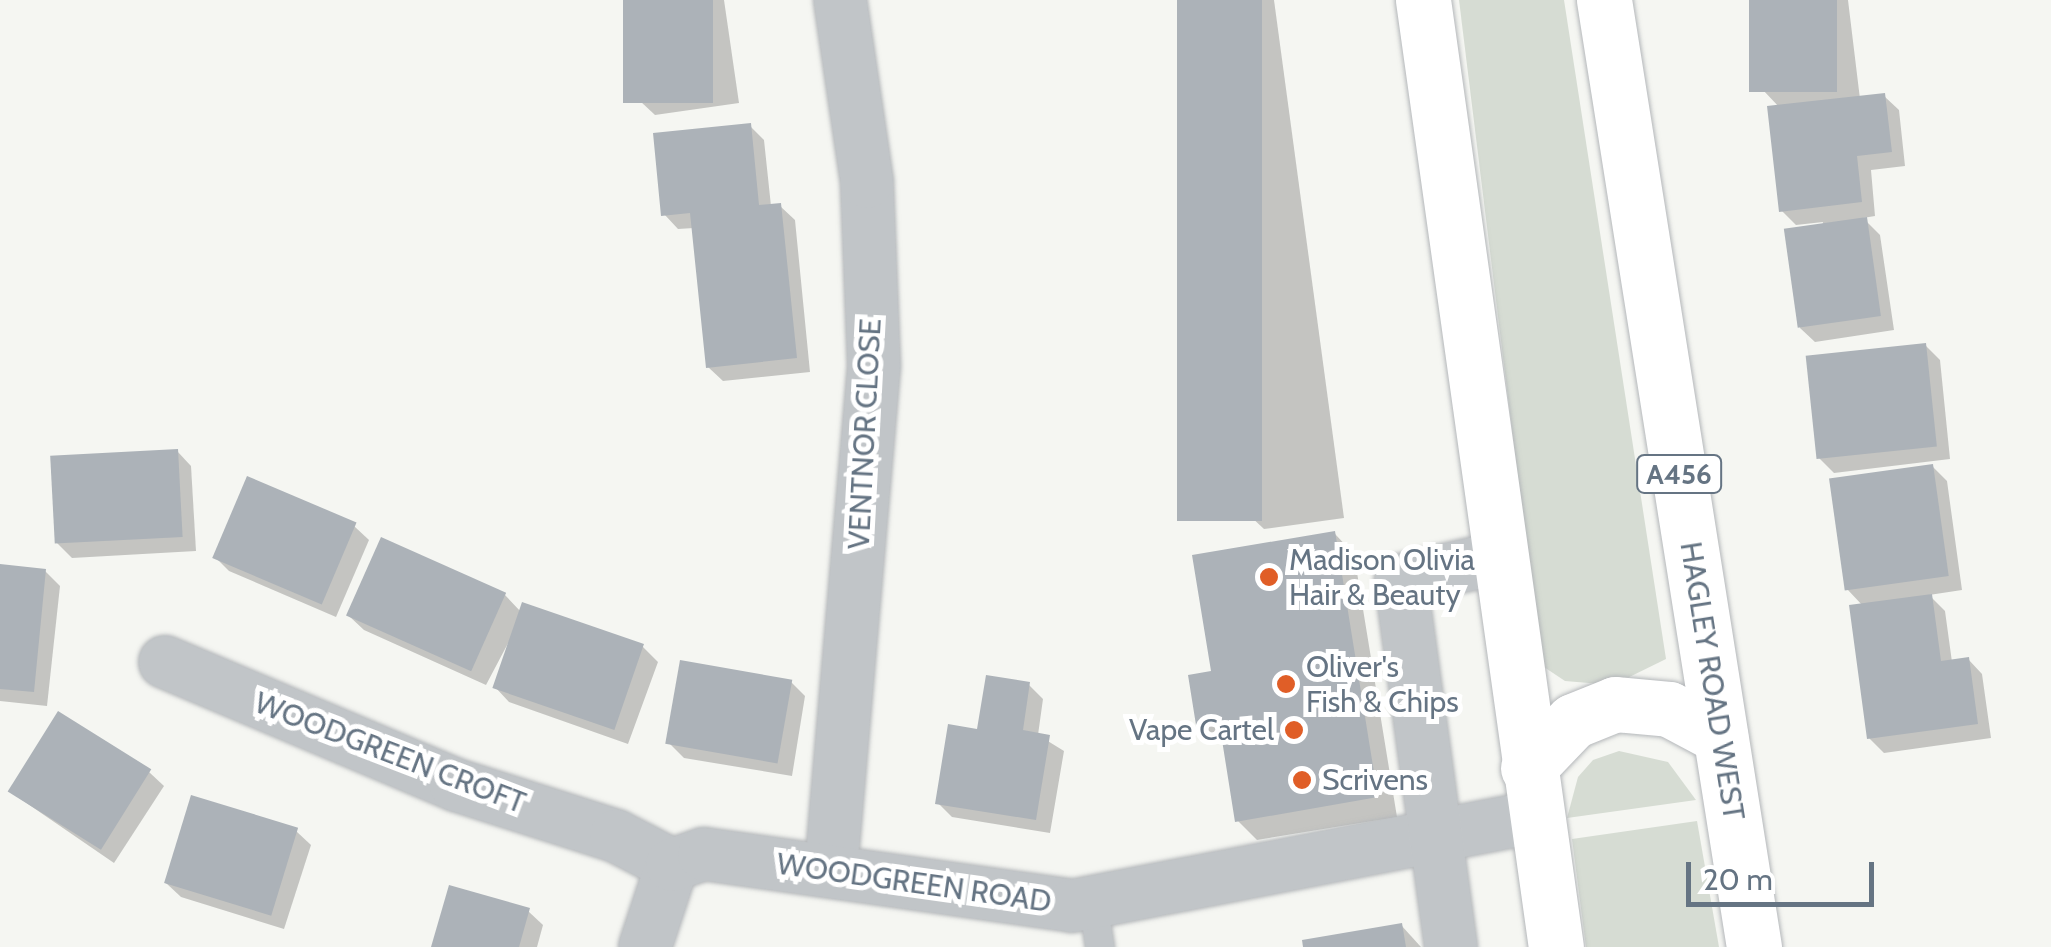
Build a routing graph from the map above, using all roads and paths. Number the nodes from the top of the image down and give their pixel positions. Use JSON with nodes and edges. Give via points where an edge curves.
{"nodes":[{"id":1,"x":840,"y":0,"type":"edge"},
{"id":2,"x":1423,"y":0,"type":"edge"},
{"id":3,"x":1604,"y":0,"type":"edge"},
{"id":4,"x":1498,"y":558,"type":"junction"},
{"id":5,"x":164,"y":662,"type":"dead end"},
{"id":6,"x":1720,"y":736,"type":"junction"},
{"id":7,"x":1532,"y":793,"type":"junction"},
{"id":8,"x":1433,"y":834,"type":"junction"},
{"id":9,"x":672,"y":865,"type":"junction"},
{"id":10,"x":831,"y":869,"type":"junction"},
{"id":11,"x":1096,"y":925,"type":"edge"},
{"id":12,"x":646,"y":947,"type":"edge"},
{"id":13,"x":1451,"y":947,"type":"edge"},
{"id":14,"x":1556,"y":947,"type":"edge"},
{"id":15,"x":1754,"y":947,"type":"edge"}],
"edges":[{"from":1,"to":10,"type":"street","name":"VENTNOR CLOSE","via":[[866,182],[874,366]]},
{"from":2,"to":4,"type":"highway"},
{"from":3,"to":6,"type":"highway","name":"HAGLEY ROAD WEST","number":"A456"},
{"from":4,"to":7,"type":"highway"},
{"from":4,"to":8,"type":"street","via":[[1401,580]]},
{"from":5,"to":9,"type":"street","name":"WOODGREEN CROFT","via":[[456,785],[616,836]]},
{"from":6,"to":7,"type":"highway","via":[[1669,709],[1614,704],[1574,721]]},
{"from":6,"to":15,"type":"highway","name":"HAGLEY ROAD WEST","number":"A456"},
{"from":7,"to":8,"type":"street","name":"WOODGREEN ROAD"},
{"from":7,"to":14,"type":"highway"},
{"from":8,"to":11,"type":"street","name":"WOODGREEN ROAD"},
{"from":8,"to":13,"type":"street"},
{"from":9,"to":10,"type":"street","name":"WOODGREEN ROAD","via":[[704,854]]},
{"from":9,"to":12,"type":"street"},
{"from":10,"to":11,"type":"street","name":"WOODGREEN ROAD","via":[[1072,906]]}]}
